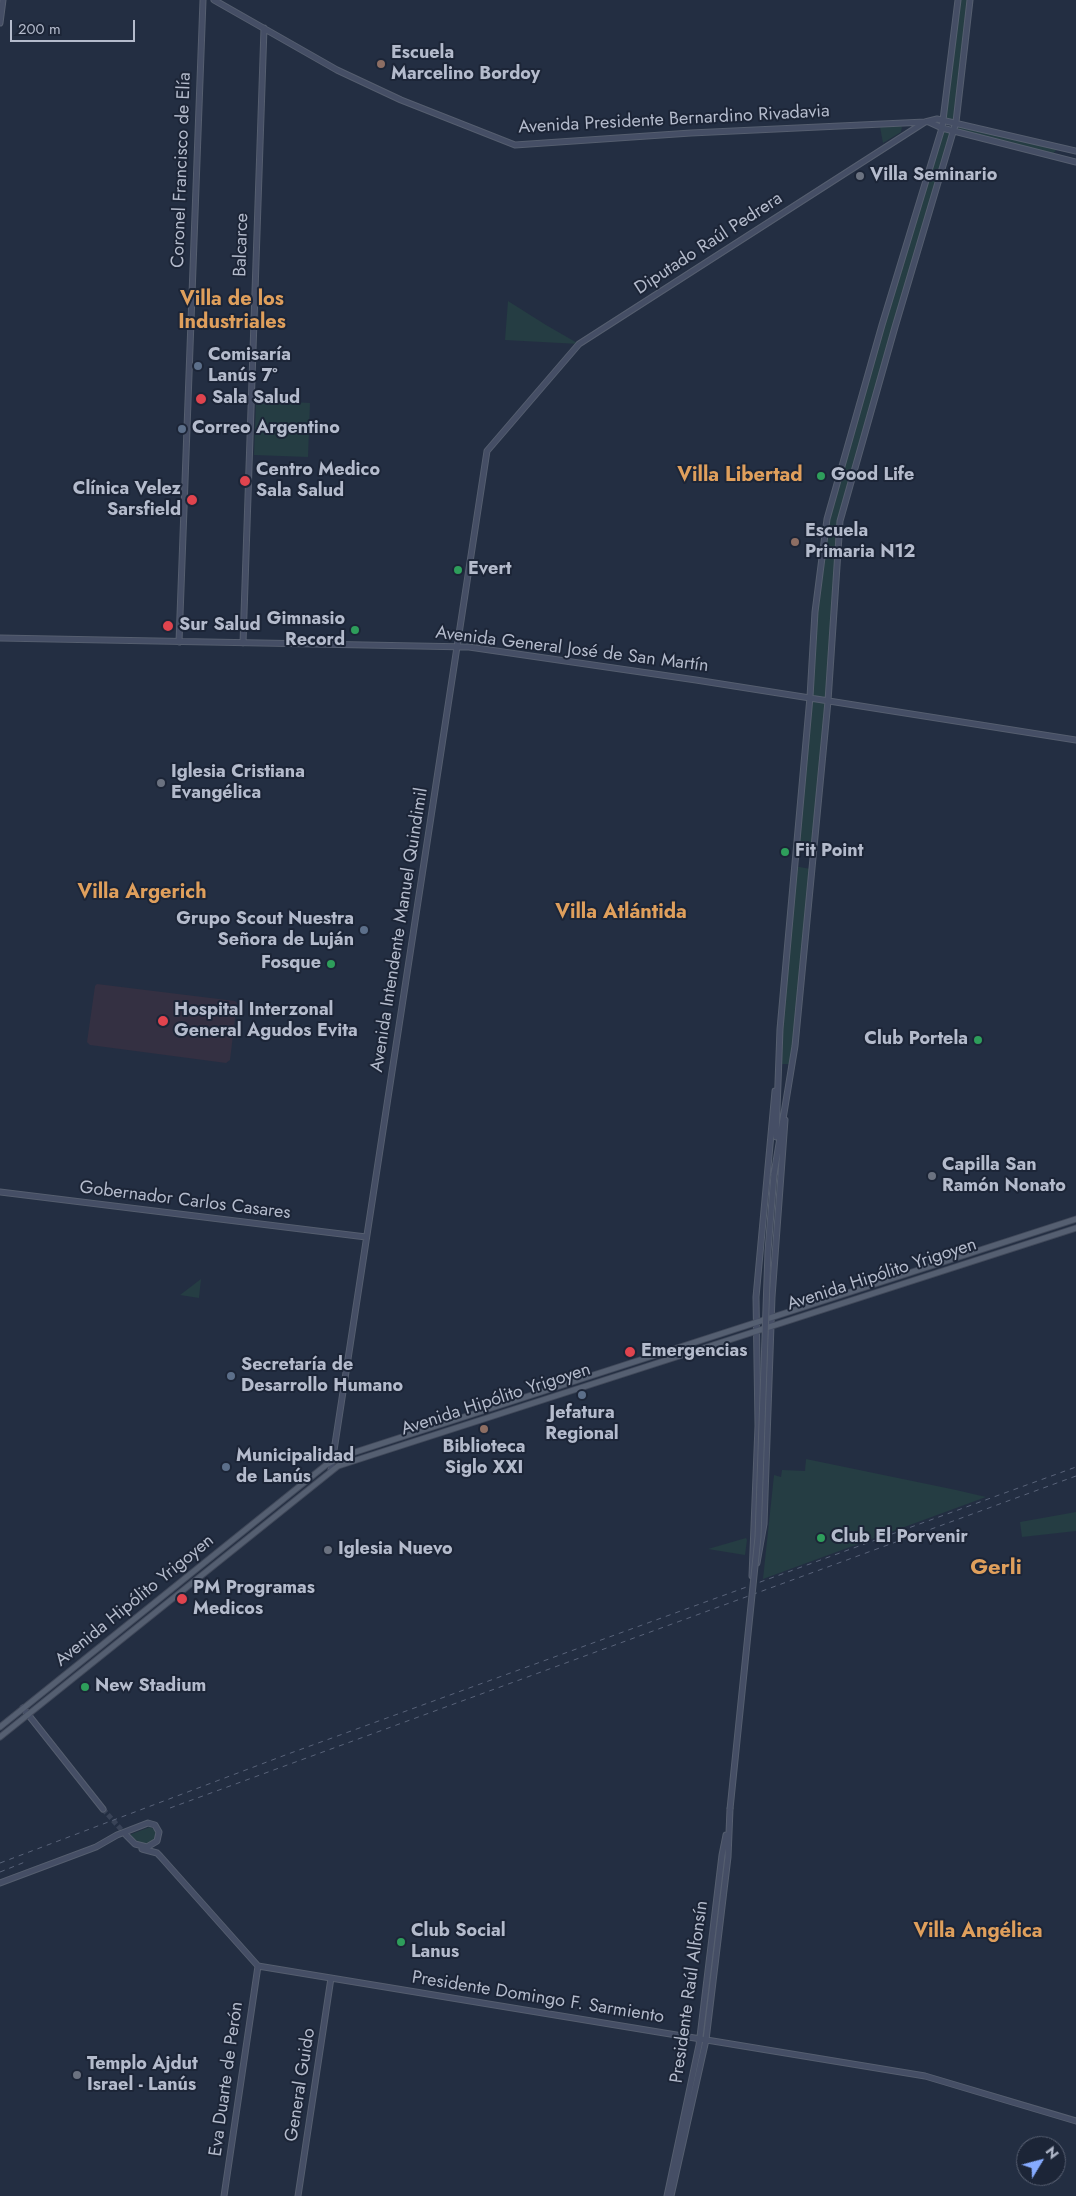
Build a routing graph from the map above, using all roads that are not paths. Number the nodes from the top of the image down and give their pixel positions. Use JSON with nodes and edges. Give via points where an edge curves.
{"nodes":[{"id":1,"x":3,"y":0,"type":"edge"},
{"id":2,"x":203,"y":0,"type":"edge"},
{"id":3,"x":214,"y":0,"type":"edge"},
{"id":4,"x":958,"y":0,"type":"edge"},
{"id":5,"x":970,"y":0,"type":"edge"},
{"id":6,"x":0,"y":23,"type":"edge"},
{"id":7,"x":264,"y":28,"type":"junction"},
{"id":8,"x":944,"y":120,"type":"junction"},
{"id":9,"x":927,"y":122,"type":"junction"},
{"id":10,"x":956,"y":122,"type":"junction"},
{"id":11,"x":942,"y":128,"type":"junction"},
{"id":12,"x":954,"y":132,"type":"junction"},
{"id":13,"x":1076,"y":151,"type":"edge"},
{"id":14,"x":1076,"y":162,"type":"edge"},
{"id":15,"x":523,"y":408,"type":"joint"},
{"id":16,"x":0,"y":638,"type":"edge"},
{"id":17,"x":180,"y":642,"type":"junction"},
{"id":18,"x":243,"y":643,"type":"junction"},
{"id":19,"x":457,"y":646,"type":"junction"},
{"id":20,"x":810,"y":697,"type":"junction"},
{"id":21,"x":828,"y":701,"type":"junction"},
{"id":22,"x":1076,"y":740,"type":"edge"},
{"id":23,"x":777,"y":1082,"type":"junction"},
{"id":24,"x":786,"y":1102,"type":"junction"},
{"id":25,"x":776,"y":1158,"type":"junction"},
{"id":26,"x":0,"y":1192,"type":"edge"},
{"id":27,"x":1076,"y":1219,"type":"edge"},
{"id":28,"x":1076,"y":1228,"type":"edge"},
{"id":29,"x":366,"y":1236,"type":"junction"},
{"id":30,"x":772,"y":1317,"type":"junction"},
{"id":31,"x":756,"y":1322,"type":"junction"},
{"id":32,"x":771,"y":1325,"type":"junction"},
{"id":33,"x":757,"y":1330,"type":"junction"},
{"id":34,"x":332,"y":1460,"type":"junction"},
{"id":35,"x":331,"y":1470,"type":"junction"},
{"id":36,"x":752,"y":1584,"type":"junction"},
{"id":37,"x":23,"y":1708,"type":"junction"},
{"id":38,"x":28,"y":1714,"type":"junction"},
{"id":39,"x":0,"y":1727,"type":"edge"},
{"id":40,"x":0,"y":1737,"type":"edge"},
{"id":41,"x":104,"y":1809,"type":"tunnel mouth"},
{"id":42,"x":0,"y":1883,"type":"edge"},
{"id":43,"x":258,"y":1966,"type":"junction"},
{"id":44,"x":331,"y":1978,"type":"junction"},
{"id":45,"x":703,"y":2039,"type":"junction"},
{"id":46,"x":1076,"y":2121,"type":"edge"},
{"id":47,"x":224,"y":2196,"type":"edge"},
{"id":48,"x":298,"y":2196,"type":"edge"},
{"id":49,"x":667,"y":2196,"type":"edge"},
{"id":50,"x":672,"y":2196,"type":"edge"}],
"edges":[{"from":1,"to":6,"type":"main road"},
{"from":2,"to":17,"type":"main road","name":"Coronel Francisco de Elía"},
{"from":3,"to":7,"type":"main road","name":"Avenida Presidente Bernardino Rivadavia"},
{"from":4,"to":8,"type":"main road"},
{"from":5,"to":10,"type":"main road"},
{"from":7,"to":9,"type":"main road","name":"Avenida Presidente Bernardino Rivadavia","via":[[328,65],[393,96],[515,145]]},
{"from":7,"to":18,"type":"main road","name":"Balcarce"},
{"from":8,"to":9,"type":"main road","name":"Avenida Presidente Bernardino Rivadavia"},
{"from":8,"to":10,"type":"main road","name":"Avenida Presidente Bernardino Rivadavia"},
{"from":8,"to":11,"type":"main road"},
{"from":9,"to":11,"type":"main road","name":"Avenida Presidente Bernardino Rivadavia"},
{"from":9,"to":15,"type":"main road","name":"Diputado Raúl Pedrera","via":[[579,344]]},
{"from":10,"to":12,"type":"main road"},
{"from":10,"to":13,"type":"main road","name":"Avenida Presidente Bernardino Rivadavia"},
{"from":11,"to":12,"type":"main road","name":"Avenida Presidente Bernardino Rivadavia"},
{"from":11,"to":20,"type":"main road","via":[[827,519],[814,612]]},
{"from":12,"to":14,"type":"main road","name":"Avenida Presidente Bernardino Rivadavia"},
{"from":12,"to":21,"type":"main road","via":[[840,521]]},
{"from":15,"to":19,"type":"main road","name":"Avenida Intendente Manuel Quindimil","via":[[485,455]]},
{"from":16,"to":17,"type":"main road","name":"Avenida General José de San Martín"},
{"from":17,"to":18,"type":"main road","name":"Avenida General José de San Martín"},
{"from":18,"to":19,"type":"main road","name":"Avenida General José de San Martín"},
{"from":19,"to":20,"type":"main road","name":"Avenida General José de San Martín"},
{"from":19,"to":29,"type":"main road","name":"Avenida Intendente Manuel Quindimil"},
{"from":20,"to":21,"type":"main road","name":"Avenida General José de San Martín"},
{"from":20,"to":23,"type":"main road"},
{"from":21,"to":22,"type":"main road","name":"Avenida General José de San Martín"},
{"from":21,"to":24,"type":"main road","via":[[795,1046]]},
{"from":23,"to":25,"type":"main road"},
{"from":23,"to":31,"type":"main road","via":[[771,1117]]},
{"from":24,"to":25,"type":"main road"},
{"from":24,"to":30,"type":"main road"},
{"from":25,"to":36,"type":"main road","bridge":true,"via":[[768,1251],[759,1518]]},
{"from":26,"to":29,"type":"main road","name":"Gobernador Carlos Casares"},
{"from":27,"to":30,"type":"main road","name":"Avenida Hipólito Yrigoyen"},
{"from":28,"to":32,"type":"main road","name":"Avenida Hipólito Yrigoyen"},
{"from":29,"to":34,"type":"main road","name":"Avenida Intendente Manuel Quindimil"},
{"from":30,"to":31,"type":"main road","name":"Avenida Hipólito Yrigoyen"},
{"from":30,"to":32,"type":"main road"},
{"from":31,"to":33,"type":"main road"},
{"from":31,"to":34,"type":"main road","name":"Avenida Hipólito Yrigoyen"},
{"from":32,"to":33,"type":"main road","name":"Avenida Hipólito Yrigoyen"},
{"from":32,"to":36,"type":"main road","bridge":true,"via":[[764,1528]]},
{"from":33,"to":35,"type":"main road","name":"Avenida Hipólito Yrigoyen","via":[[344,1463]]},
{"from":33,"to":36,"type":"main road","bridge":true,"via":[[757,1471]]},
{"from":34,"to":35,"type":"main road","name":"Avenida Intendente Manuel Quindimil"},
{"from":34,"to":37,"type":"main road","name":"Avenida Hipólito Yrigoyen"},
{"from":35,"to":38,"type":"main road","name":"Avenida Hipólito Yrigoyen"},
{"from":36,"to":45,"type":"main road","name":"Presidente Raúl Alfonsín","bridge":true,"via":[[728,1856]]},
{"from":37,"to":38,"type":"main road"},
{"from":37,"to":39,"type":"main road","name":"Avenida Hipólito Yrigoyen"},
{"from":38,"to":40,"type":"main road","name":"Avenida Hipólito Yrigoyen"},
{"from":38,"to":41,"type":"main road"},
{"from":42,"to":43,"type":"main road","via":[[96,1847],[148,1823],[155,1825],[159,1832],[157,1841],[151,1846],[138,1846],[125,1837],[137,1848],[160,1856]]},
{"from":43,"to":44,"type":"main road","name":"Presidente Domingo F. Sarmiento"},
{"from":43,"to":47,"type":"main road","name":"Eva Duarte de Perón"},
{"from":44,"to":45,"type":"main road","name":"Presidente Domingo F. Sarmiento"},
{"from":44,"to":48,"type":"main road","name":"General Guido"},
{"from":45,"to":46,"type":"main road","name":"Presidente Domingo F. Sarmiento","via":[[925,2076]]},
{"from":45,"to":49,"type":"main road","name":"Presidente Raúl Alfonsín"},
{"from":45,"to":50,"type":"main road","name":"Presidente Raúl Alfonsín"}]}
